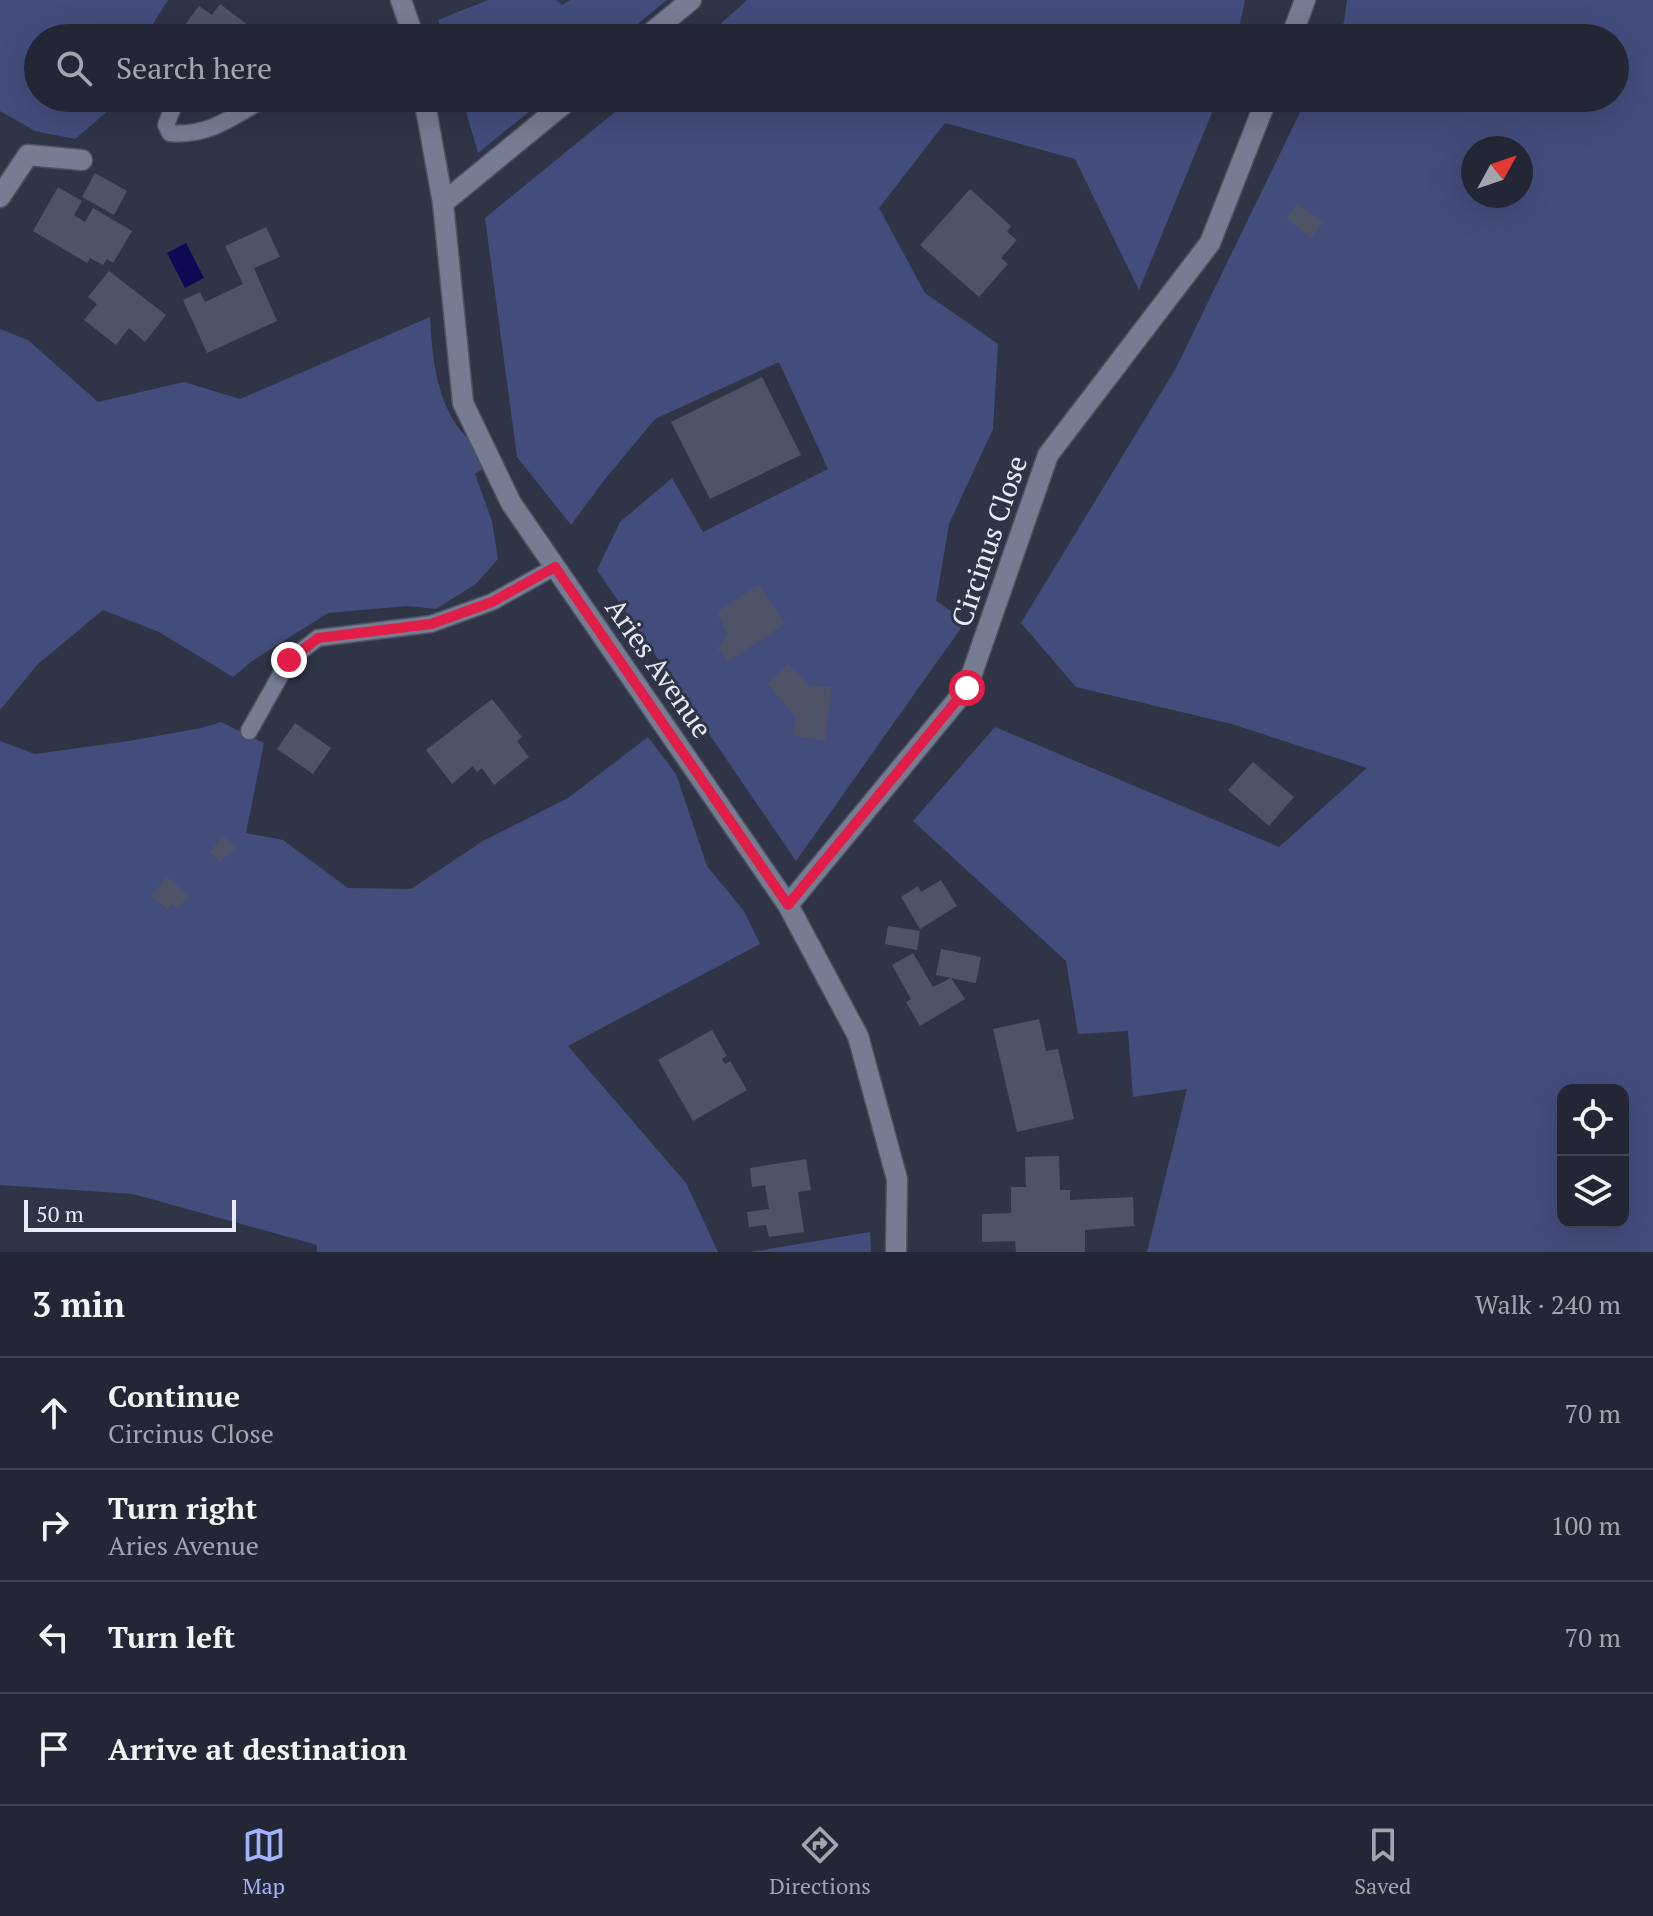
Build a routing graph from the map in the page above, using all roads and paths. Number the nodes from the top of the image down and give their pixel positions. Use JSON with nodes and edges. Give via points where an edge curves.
{"nodes":[{"id":1,"x":401,"y":0,"type":"edge"},
{"id":2,"x":691,"y":0,"type":"edge"},
{"id":3,"x":1305,"y":0,"type":"edge"},
{"id":4,"x":407,"y":24,"type":"edge"},
{"id":5,"x":662,"y":24,"type":"edge"},
{"id":6,"x":1296,"y":24,"type":"edge"},
{"id":7,"x":171,"y":112,"type":"edge"},
{"id":8,"x":240,"y":112,"type":"edge"},
{"id":9,"x":427,"y":112,"type":"edge"},
{"id":10,"x":554,"y":112,"type":"edge"},
{"id":11,"x":1261,"y":112,"type":"edge"},
{"id":12,"x":82,"y":160,"type":"dead end"},
{"id":13,"x":0,"y":197,"type":"edge"},
{"id":14,"x":443,"y":203,"type":"junction"},
{"id":15,"x":555,"y":567,"type":"junction"},
{"id":16,"x":249,"y":731,"type":"dead end"},
{"id":17,"x":788,"y":905,"type":"junction"},
{"id":18,"x":896,"y":1252,"type":"edge"}],
"edges":[{"from":1,"to":4,"type":"street"},
{"from":2,"to":5,"type":"street"},
{"from":3,"to":6,"type":"street"},
{"from":7,"to":8,"type":"lane","via":[[166,125],[170,133],[183,134],[204,132]]},
{"from":9,"to":14,"type":"street","name":"Aries Avenue"},
{"from":10,"to":14,"type":"street"},
{"from":11,"to":17,"type":"street","name":"Circinus Close","via":[[1210,243],[1048,455],[967,688]]},
{"from":12,"to":13,"type":"street","via":[[28,155]]},
{"from":14,"to":15,"type":"street","name":"Aries Avenue","via":[[463,403],[511,503]]},
{"from":15,"to":16,"type":"lane","via":[[492,602],[431,624],[318,638],[289,660]]},
{"from":15,"to":17,"type":"street","name":"Aries Avenue"},
{"from":17,"to":18,"type":"street","name":"Aries Avenue","via":[[858,1036],[897,1179]]}]}
